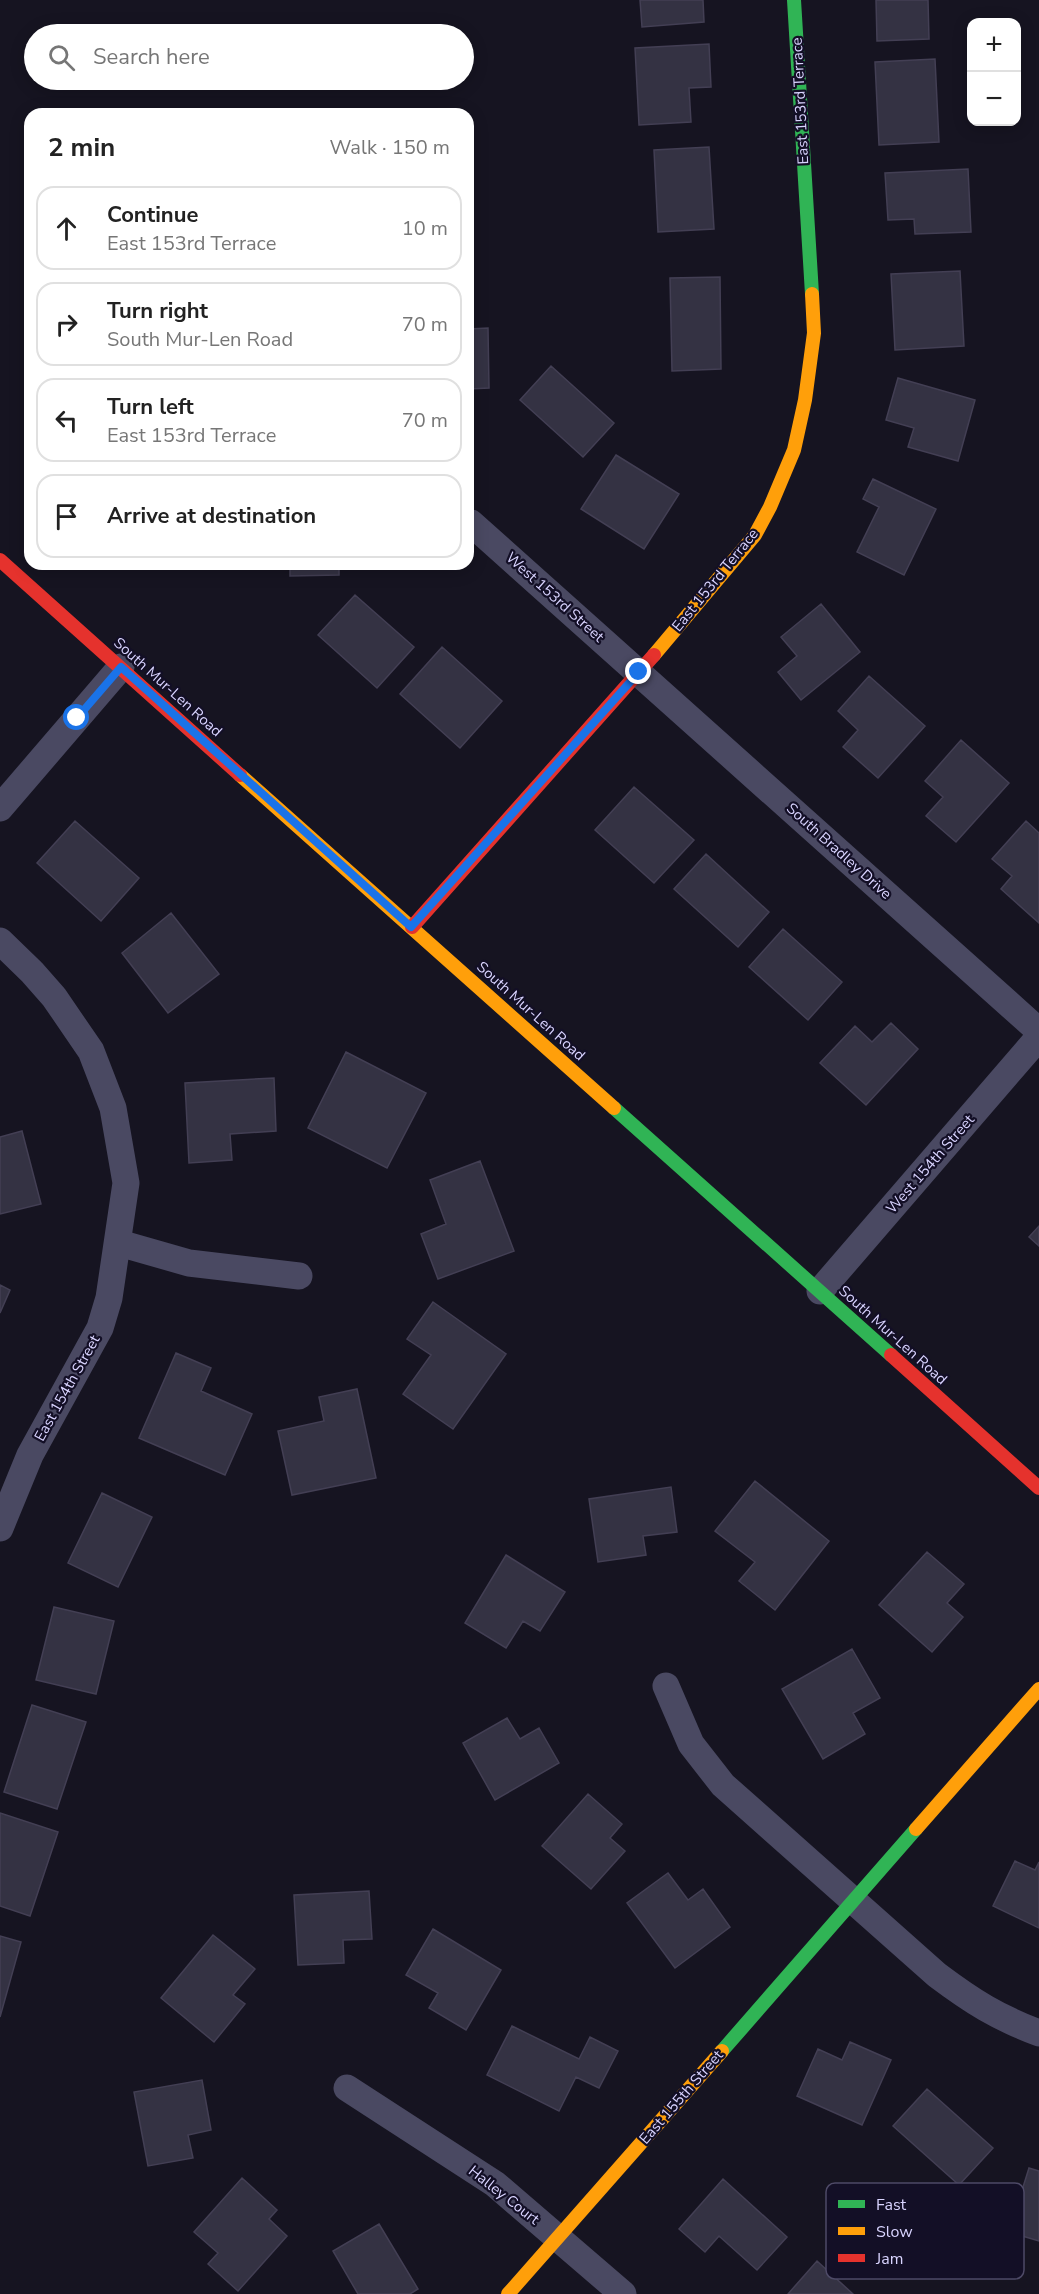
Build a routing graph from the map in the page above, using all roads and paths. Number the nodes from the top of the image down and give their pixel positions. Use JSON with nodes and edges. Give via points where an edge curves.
{"nodes":[{"id":1,"x":794,"y":0,"type":"edge"},
{"id":2,"x":474,"y":526,"type":"edge"},
{"id":3,"x":0,"y":560,"type":"edge"},
{"id":4,"x":121,"y":667,"type":"junction"},
{"id":5,"x":639,"y":672,"type":"junction"},
{"id":6,"x":0,"y":808,"type":"edge"},
{"id":7,"x":411,"y":927,"type":"junction"},
{"id":8,"x":0,"y":941,"type":"edge"},
{"id":9,"x":1039,"y":1031,"type":"edge"},
{"id":10,"x":1039,"y":1037,"type":"edge"},
{"id":11,"x":118,"y":1243,"type":"junction"},
{"id":12,"x":299,"y":1276,"type":"dead end"},
{"id":13,"x":820,"y":1291,"type":"junction"},
{"id":14,"x":1039,"y":1488,"type":"edge"},
{"id":15,"x":0,"y":1528,"type":"edge"},
{"id":16,"x":666,"y":1686,"type":"dead end"},
{"id":17,"x":1039,"y":1689,"type":"edge"},
{"id":18,"x":853,"y":1900,"type":"junction"},
{"id":19,"x":1039,"y":2033,"type":"edge"},
{"id":20,"x":347,"y":2088,"type":"dead end"},
{"id":21,"x":558,"y":2238,"type":"junction"},
{"id":22,"x":508,"y":2294,"type":"edge"},
{"id":23,"x":623,"y":2294,"type":"edge"}],
"edges":[{"from":1,"to":5,"type":"street","name":"East 153rd Terrace","via":[[813,333],[801,420],[790,460],[755,535]]},
{"from":2,"to":5,"type":"street","name":"West 153rd Street"},
{"from":3,"to":4,"type":"street","name":"South Mur-Len Road"},
{"from":4,"to":6,"type":"street"},
{"from":4,"to":7,"type":"street","name":"South Mur-Len Road"},
{"from":5,"to":7,"type":"street","name":"East 153rd Terrace"},
{"from":5,"to":9,"type":"street","name":"South Bradley Drive"},
{"from":7,"to":13,"type":"street","name":"South Mur-Len Road"},
{"from":8,"to":11,"type":"street","name":"East 154th Street","via":[[54,997],[91,1051],[113,1108],[126,1183]]},
{"from":10,"to":13,"type":"street","name":"West 154th Street"},
{"from":11,"to":12,"type":"street","via":[[189,1263]]},
{"from":11,"to":15,"type":"street","name":"East 154th Street","via":[[100,1328],[30,1455]]},
{"from":13,"to":14,"type":"street","name":"South Mur-Len Road"},
{"from":16,"to":18,"type":"street","via":[[691,1744],[723,1785]]},
{"from":17,"to":18,"type":"street","name":"East 155th Street"},
{"from":18,"to":19,"type":"street","via":[[974,2003]]},
{"from":18,"to":21,"type":"street","name":"East 155th Street"},
{"from":20,"to":21,"type":"street","name":"Halley Court","via":[[495,2184]]},
{"from":21,"to":22,"type":"street","name":"East 155th Street"},
{"from":21,"to":23,"type":"street","name":"Halley Court"}]}
